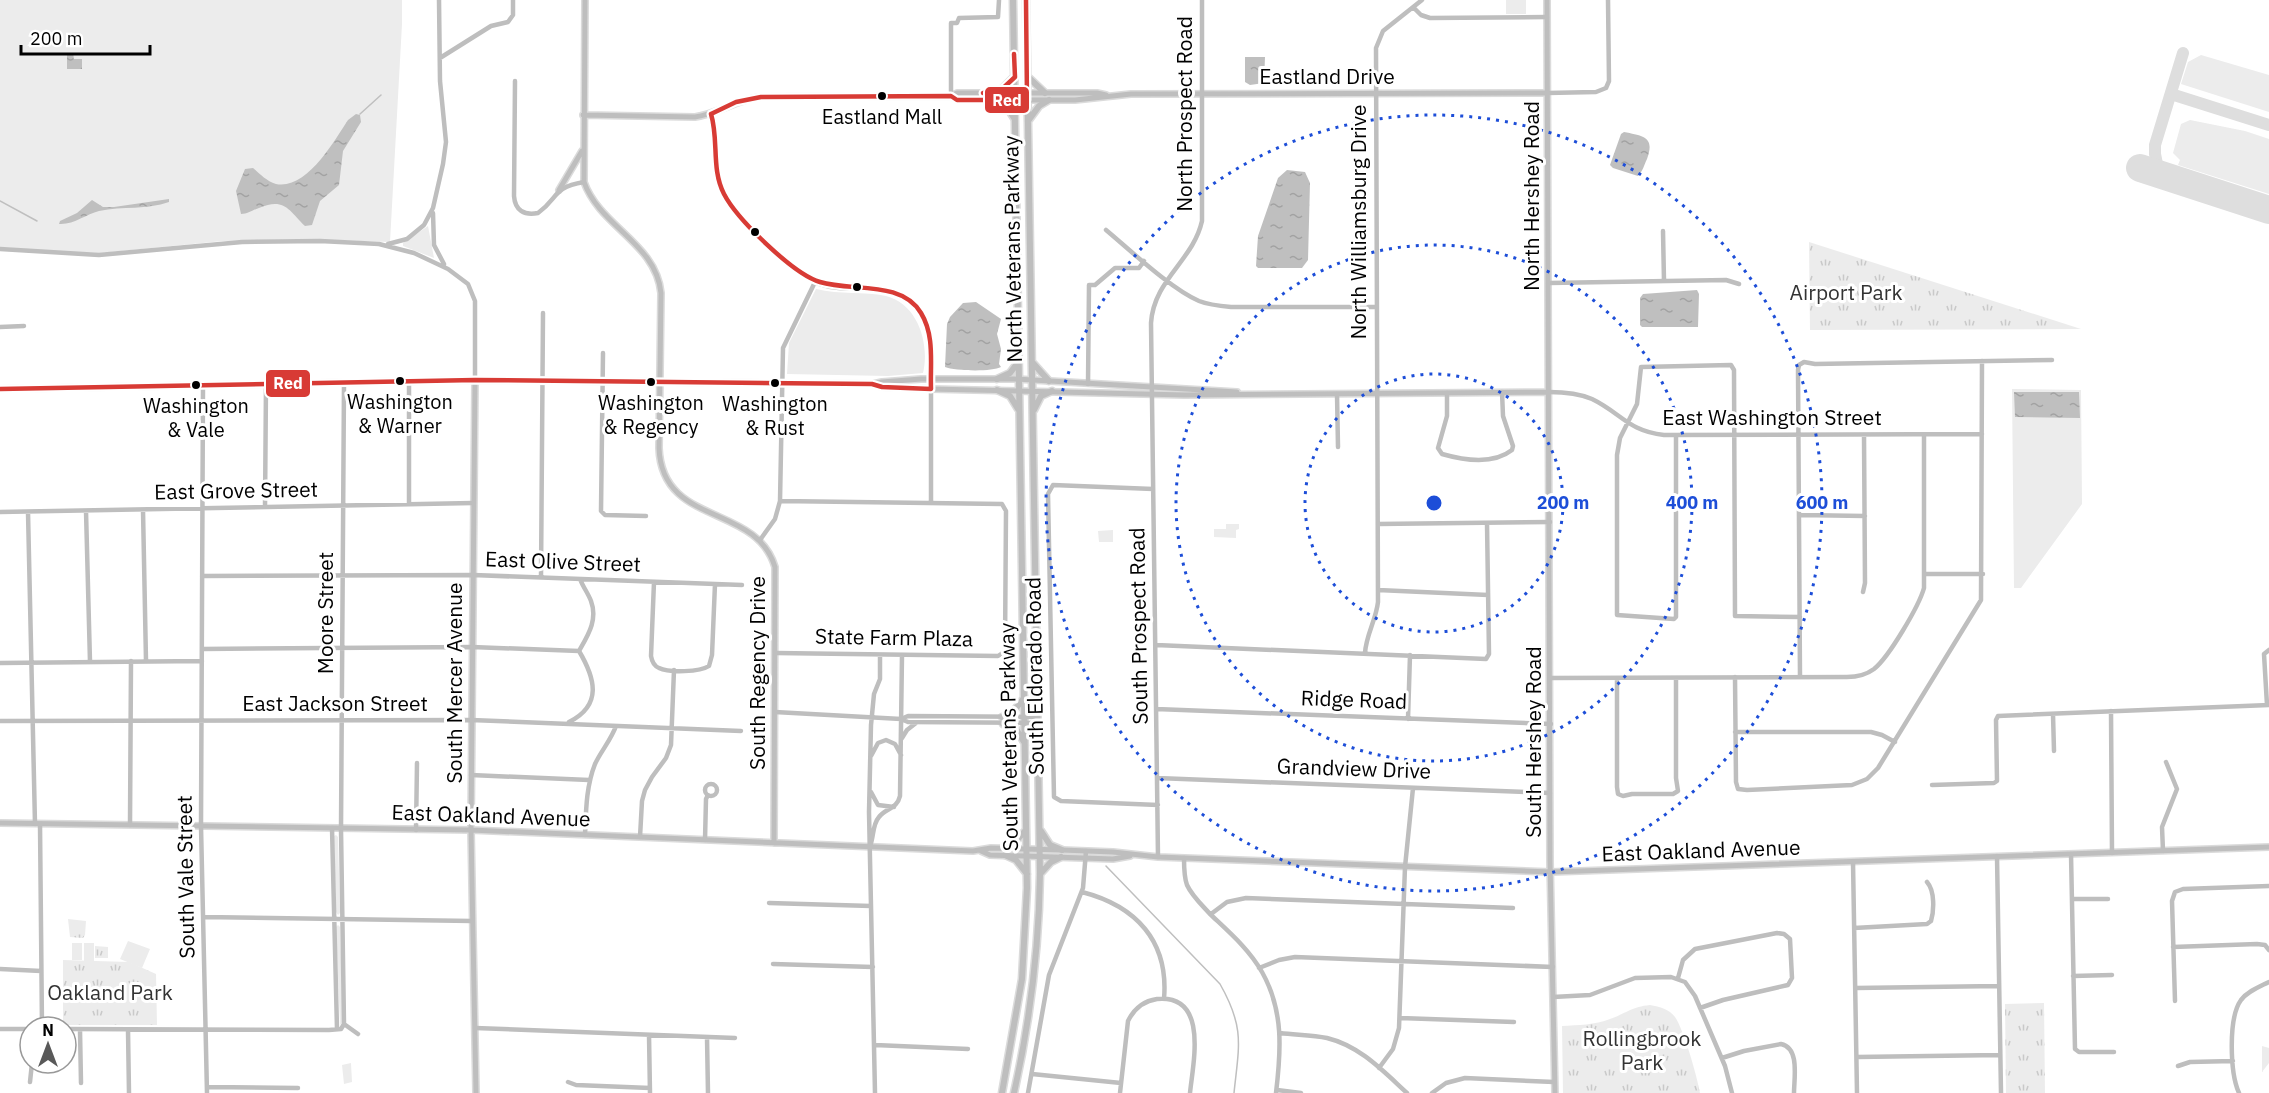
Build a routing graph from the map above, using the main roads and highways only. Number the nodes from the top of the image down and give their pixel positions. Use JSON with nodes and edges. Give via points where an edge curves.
{"nodes":[{"id":1,"x":586,"y":0,"type":"edge"},
{"id":2,"x":1013,"y":0,"type":"edge"},
{"id":3,"x":1026,"y":0,"type":"edge"},
{"id":4,"x":1547,"y":0,"type":"edge"},
{"id":5,"x":1027,"y":76,"type":"junction"},
{"id":6,"x":1015,"y":77,"type":"junction"},
{"id":7,"x":992,"y":93,"type":"junction"},
{"id":8,"x":1045,"y":93,"type":"junction"},
{"id":9,"x":1547,"y":93,"type":"junction"},
{"id":10,"x":1107,"y":95,"type":"junction"},
{"id":11,"x":951,"y":96,"type":"junction"},
{"id":12,"x":1015,"y":96,"type":"junction"},
{"id":13,"x":1027,"y":96,"type":"junction"},
{"id":14,"x":996,"y":100,"type":"junction"},
{"id":15,"x":1049,"y":100,"type":"junction"},
{"id":16,"x":584,"y":115,"type":"junction"},
{"id":17,"x":1015,"y":120,"type":"junction"},
{"id":18,"x":1028,"y":122,"type":"junction"},
{"id":19,"x":583,"y":150,"type":"junction"},
{"id":20,"x":560,"y":190,"type":"road end"},
{"id":21,"x":1020,"y":361,"type":"junction"},
{"id":22,"x":1032,"y":362,"type":"junction"},
{"id":23,"x":997,"y":379,"type":"junction"},
{"id":24,"x":1020,"y":379,"type":"junction"},
{"id":25,"x":474,"y":380,"type":"junction"},
{"id":26,"x":1032,"y":380,"type":"junction"},
{"id":27,"x":1049,"y":381,"type":"junction"},
{"id":28,"x":660,"y":382,"type":"junction"},
{"id":29,"x":872,"y":384,"type":"junction"},
{"id":30,"x":0,"y":389,"type":"edge"},
{"id":31,"x":997,"y":390,"type":"junction"},
{"id":32,"x":1020,"y":390,"type":"junction"},
{"id":33,"x":1032,"y":390,"type":"junction"},
{"id":34,"x":1053,"y":391,"type":"junction"},
{"id":35,"x":1550,"y":392,"type":"junction"},
{"id":36,"x":1248,"y":394,"type":"junction"},
{"id":37,"x":1020,"y":414,"type":"junction"},
{"id":38,"x":1033,"y":414,"type":"junction"},
{"id":39,"x":1025,"y":698,"type":"junction"},
{"id":40,"x":1025,"y":745,"type":"junction"},
{"id":41,"x":0,"y":823,"type":"edge"},
{"id":42,"x":471,"y":830,"type":"junction"},
{"id":43,"x":1026,"y":830,"type":"junction"},
{"id":44,"x":1040,"y":830,"type":"junction"},
{"id":45,"x":774,"y":843,"type":"junction"},
{"id":46,"x":2269,"y":847,"type":"edge"},
{"id":47,"x":1002,"y":848,"type":"junction"},
{"id":48,"x":981,"y":850,"type":"junction"},
{"id":49,"x":1062,"y":850,"type":"junction"},
{"id":50,"x":1027,"y":852,"type":"junction"},
{"id":51,"x":1039,"y":853,"type":"junction"},
{"id":52,"x":1005,"y":855,"type":"junction"},
{"id":53,"x":1134,"y":856,"type":"junction"},
{"id":54,"x":1061,"y":857,"type":"junction"},
{"id":55,"x":1551,"y":872,"type":"junction"},
{"id":56,"x":1027,"y":874,"type":"junction"},
{"id":57,"x":1040,"y":874,"type":"junction"},
{"id":58,"x":476,"y":1093,"type":"edge"},
{"id":59,"x":1002,"y":1093,"type":"edge"},
{"id":60,"x":1014,"y":1093,"type":"edge"},
{"id":61,"x":1555,"y":1093,"type":"edge"}],
"edges":[{"from":1,"to":16,"type":"main road"},
{"from":2,"to":6,"type":"highway","name":"North Veterans Parkway"},
{"from":3,"to":5,"type":"highway","name":"North Veterans Parkway"},
{"from":4,"to":9,"type":"main road","name":"North Hershey Road"},
{"from":5,"to":8,"type":"highway"},
{"from":5,"to":13,"type":"highway","name":"North Veterans Parkway"},
{"from":6,"to":7,"type":"highway"},
{"from":6,"to":12,"type":"highway","name":"North Veterans Parkway"},
{"from":7,"to":11,"type":"main road","name":"Eastland Drive"},
{"from":7,"to":12,"type":"main road","name":"Eastland Drive"},
{"from":8,"to":10,"type":"main road","name":"Eastland Drive"},
{"from":8,"to":13,"type":"main road","name":"Eastland Drive"},
{"from":9,"to":10,"type":"main road","name":"Eastland Drive"},
{"from":9,"to":35,"type":"main road","name":"North Hershey Road"},
{"from":10,"to":15,"type":"main road","name":"Eastland Drive"},
{"from":11,"to":14,"type":"main road","name":"Eastland Drive","via":[[957,100]]},
{"from":11,"to":16,"type":"main road","name":"Eastland Drive","via":[[761,97],[735,102],[711,114],[683,118]]},
{"from":12,"to":13,"type":"main road","name":"Eastland Drive"},
{"from":12,"to":14,"type":"main road","name":"Eastland Drive"},
{"from":12,"to":17,"type":"highway","name":"North Veterans Parkway"},
{"from":13,"to":15,"type":"main road","name":"Eastland Drive"},
{"from":13,"to":18,"type":"highway","name":"North Veterans Parkway"},
{"from":14,"to":17,"type":"highway","via":[[1007,107]]},
{"from":15,"to":18,"type":"highway"},
{"from":16,"to":19,"type":"main road"},
{"from":17,"to":21,"type":"highway","name":"North Veterans Parkway"},
{"from":18,"to":22,"type":"highway","name":"North Veterans Parkway"},
{"from":19,"to":20,"type":"main road"},
{"from":19,"to":28,"type":"main road","via":[[584,182],[596,206],[649,258],[658,277]]},
{"from":21,"to":23,"type":"highway","via":[[1010,373]]},
{"from":21,"to":24,"type":"highway","name":"North Veterans Parkway"},
{"from":22,"to":26,"type":"highway","name":"North Veterans Parkway"},
{"from":22,"to":27,"type":"highway"},
{"from":23,"to":24,"type":"main road","name":"East Washington Street"},
{"from":23,"to":29,"type":"main road","name":"East Washington Street"},
{"from":24,"to":26,"type":"main road","name":"East Washington Street"},
{"from":24,"to":32,"type":"highway","name":"South Veterans Parkway"},
{"from":25,"to":28,"type":"main road","name":"East Washington Street"},
{"from":25,"to":30,"type":"main road","name":"East Washington Street"},
{"from":25,"to":42,"type":"main road","name":"South Mercer Avenue"},
{"from":26,"to":27,"type":"main road","name":"East Washington Street"},
{"from":26,"to":33,"type":"highway","name":"North Veterans Parkway"},
{"from":27,"to":36,"type":"main road","name":"East Washington Street"},
{"from":28,"to":29,"type":"main road","name":"East Washington Street"},
{"from":28,"to":45,"type":"main road","name":"South Regency Drive","via":[[659,459],[667,481],[688,502],[760,540],[770,554],[776,574]]},
{"from":29,"to":31,"type":"main road","name":"East Washington Street"},
{"from":31,"to":32,"type":"main road","name":"East Washington Street"},
{"from":31,"to":37,"type":"highway","via":[[1010,396]]},
{"from":32,"to":33,"type":"main road","name":"East Washington Street"},
{"from":32,"to":37,"type":"highway","name":"South Veterans Parkway"},
{"from":33,"to":34,"type":"main road","name":"East Washington Street"},
{"from":33,"to":38,"type":"highway","name":"South Veterans Parkway"},
{"from":34,"to":36,"type":"main road","name":"East Washington Street"},
{"from":34,"to":38,"type":"highway","via":[[1041,396]]},
{"from":35,"to":36,"type":"main road","name":"East Washington Street"},
{"from":35,"to":55,"type":"main road","name":"South Hershey Road"},
{"from":37,"to":39,"type":"highway","name":"South Veterans Parkway"},
{"from":38,"to":44,"type":"highway","name":"South Veterans Parkway"},
{"from":39,"to":40,"type":"highway","name":"South Veterans Parkway"},
{"from":39,"to":40,"type":"highway","via":[[1002,721],[1016,729]]},
{"from":40,"to":43,"type":"highway","name":"South Veterans Parkway"},
{"from":41,"to":42,"type":"main road","name":"East Oakland Avenue"},
{"from":42,"to":45,"type":"main road","name":"East Oakland Avenue"},
{"from":42,"to":58,"type":"main road","name":"South Mercer Avenue"},
{"from":43,"to":47,"type":"highway","via":[[1014,843]]},
{"from":43,"to":50,"type":"highway","name":"South Veterans Parkway"},
{"from":44,"to":49,"type":"highway","via":[[1050,845]]},
{"from":44,"to":51,"type":"highway","name":"South Veterans Parkway"},
{"from":45,"to":48,"type":"main road","name":"East Oakland Avenue"},
{"from":46,"to":55,"type":"main road","name":"East Oakland Avenue"},
{"from":47,"to":48,"type":"main road","name":"East Oakland Avenue"},
{"from":47,"to":50,"type":"main road","name":"East Oakland Avenue"},
{"from":48,"to":52,"type":"main road","name":"East Oakland Avenue","via":[[990,855]]},
{"from":49,"to":51,"type":"main road","name":"East Oakland Avenue"},
{"from":49,"to":53,"type":"main road","name":"East Oakland Avenue"},
{"from":50,"to":51,"type":"main road","name":"East Oakland Avenue"},
{"from":50,"to":52,"type":"main road","name":"East Oakland Avenue"},
{"from":50,"to":56,"type":"highway","name":"South Veterans Parkway"},
{"from":51,"to":54,"type":"main road","name":"East Oakland Avenue"},
{"from":51,"to":57,"type":"highway","name":"South Veterans Parkway"},
{"from":52,"to":56,"type":"highway","via":[[1016,860]]},
{"from":53,"to":54,"type":"main road","name":"East Oakland Avenue"},
{"from":53,"to":55,"type":"main road","name":"East Oakland Avenue"},
{"from":54,"to":57,"type":"highway"},
{"from":55,"to":61,"type":"main road","name":"South Hershey Road"},
{"from":56,"to":59,"type":"highway","name":"South Veterans Parkway","via":[[1022,979]]},
{"from":57,"to":60,"type":"highway","name":"South Veterans Parkway","via":[[1031,1005]]}]}
